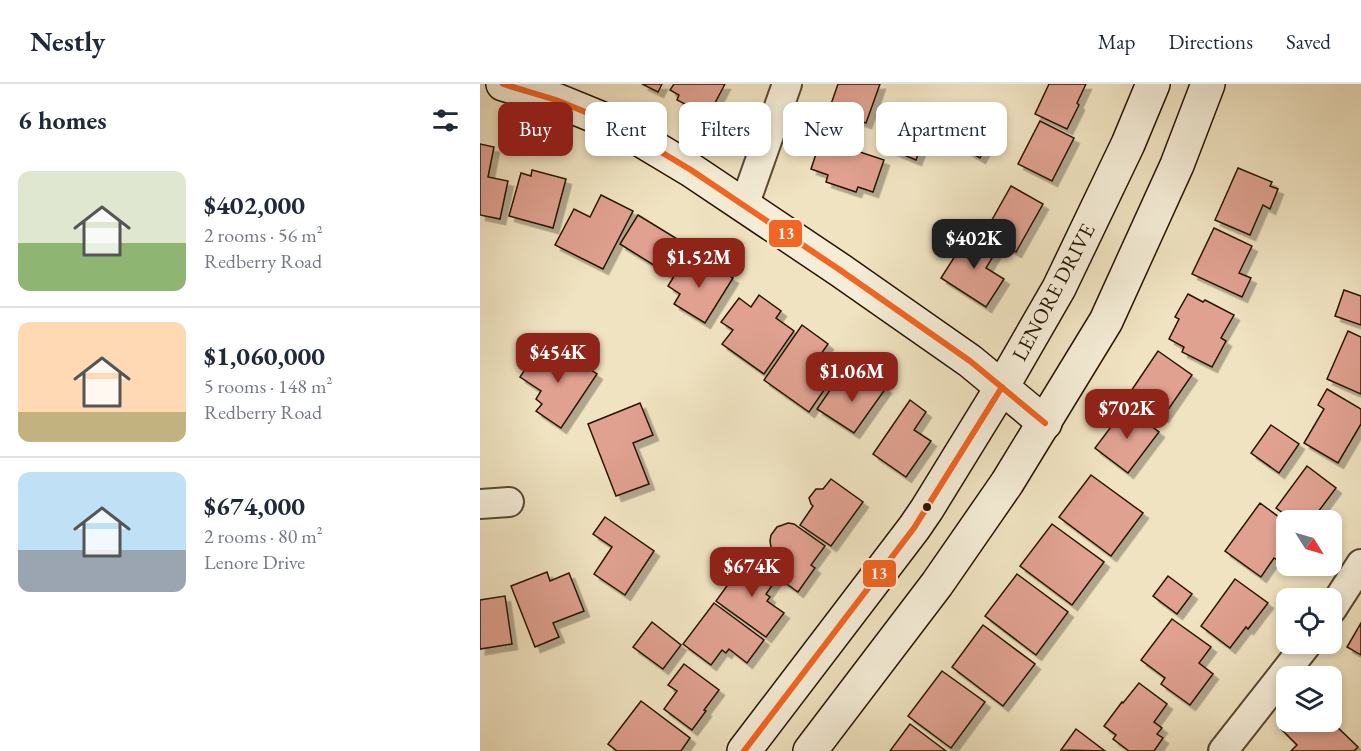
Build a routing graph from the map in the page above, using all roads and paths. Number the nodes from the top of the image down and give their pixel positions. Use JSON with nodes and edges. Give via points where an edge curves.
{"nodes":[{"id":1,"x":503,"y":84,"type":"edge"},
{"id":2,"x":787,"y":84,"type":"edge"},
{"id":3,"x":1153,"y":84,"type":"edge"},
{"id":4,"x":1208,"y":84,"type":"edge"},
{"id":5,"x":744,"y":206,"type":"junction"},
{"id":6,"x":1002,"y":387,"type":"junction"},
{"id":7,"x":1045,"y":423,"type":"junction"},
{"id":8,"x":509,"y":502,"type":"dead end"},
{"id":9,"x":480,"y":504,"type":"edge"},
{"id":10,"x":1361,"y":564,"type":"edge"},
{"id":11,"x":1342,"y":593,"type":"edge"},
{"id":12,"x":1299,"y":654,"type":"edge"},
{"id":13,"x":744,"y":751,"type":"edge"},
{"id":14,"x":810,"y":751,"type":"edge"},
{"id":15,"x":1223,"y":751,"type":"edge"}],
"edges":[{"from":1,"to":5,"type":"main road","via":[[600,118]]},
{"from":2,"to":5,"type":"street"},
{"from":3,"to":6,"type":"main road","name":"LENORE DRIVE","via":[[1059,288]]},
{"from":4,"to":7,"type":"main road","via":[[1177,165],[1106,321]]},
{"from":5,"to":6,"type":"main road","via":[[859,283]]},
{"from":6,"to":7,"type":"main road"},
{"from":6,"to":13,"type":"main road","name":"LENORE DRIVE","via":[[914,528]]},
{"from":7,"to":14,"type":"main road","via":[[937,584]]},
{"from":8,"to":9,"type":"street"},
{"from":10,"to":11,"type":"street"},
{"from":12,"to":15,"type":"street"}]}
